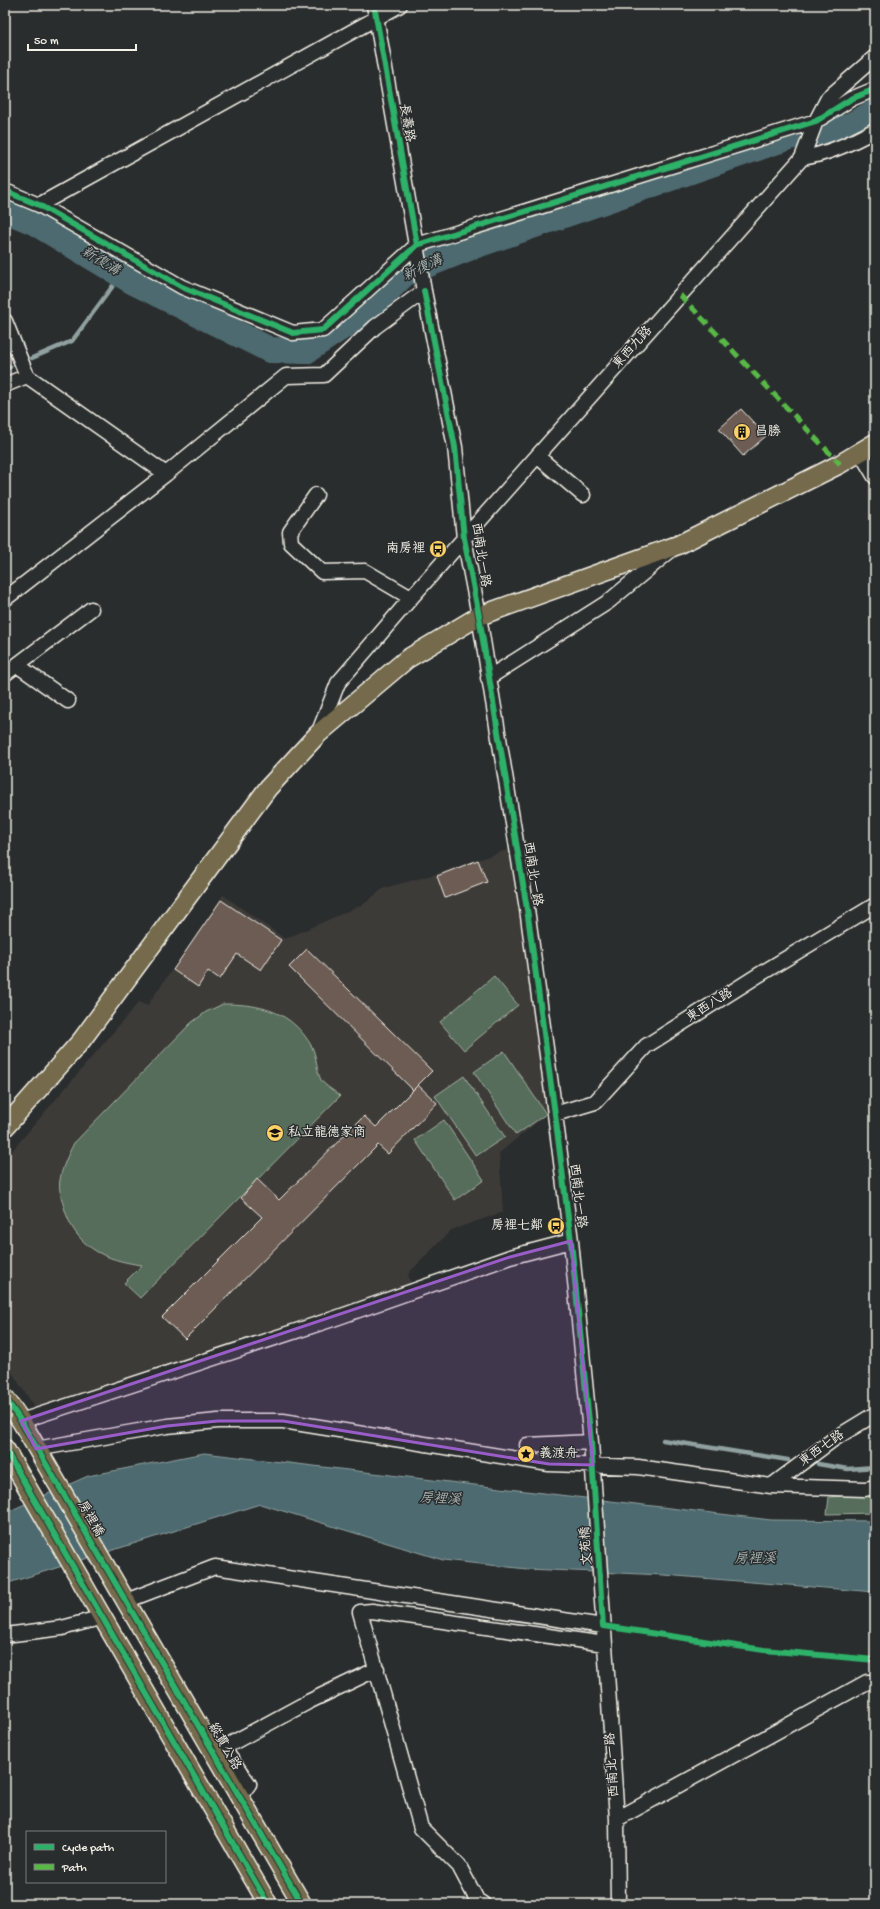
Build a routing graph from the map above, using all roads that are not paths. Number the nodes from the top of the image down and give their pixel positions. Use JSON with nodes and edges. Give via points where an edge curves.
{"nodes":[{"id":1,"x":400,"y":5,"type":"edge"},
{"id":2,"x":375,"y":12,"type":"edge"},
{"id":3,"x":875,"y":57,"type":"edge"},
{"id":4,"x":875,"y":89,"type":"edge"},
{"id":5,"x":816,"y":121,"type":"junction"},
{"id":6,"x":875,"y":130,"type":"edge"},
{"id":7,"x":802,"y":158,"type":"junction"},
{"id":8,"x":5,"y":191,"type":"edge"},
{"id":9,"x":39,"y":205,"type":"junction"},
{"id":10,"x":416,"y":245,"type":"junction"},
{"id":11,"x":424,"y":291,"type":"junction"},
{"id":12,"x":5,"y":321,"type":"edge"},
{"id":13,"x":27,"y":376,"type":"junction"},
{"id":14,"x":5,"y":385,"type":"edge"},
{"id":15,"x":867,"y":447,"type":"edge"},
{"id":16,"x":537,"y":456,"type":"junction"},
{"id":17,"x":166,"y":474,"type":"junction"},
{"id":18,"x":875,"y":477,"type":"edge"},
{"id":19,"x":316,"y":495,"type":"dead end"},
{"id":20,"x":582,"y":495,"type":"dead end"},
{"id":21,"x":464,"y":538,"type":"junction"},
{"id":22,"x":678,"y":545,"type":"junction"},
{"id":23,"x":411,"y":598,"type":"junction"},
{"id":24,"x":5,"y":599,"type":"edge"},
{"id":25,"x":90,"y":609,"type":"dead end"},
{"id":26,"x":479,"y":616,"type":"junction"},
{"id":27,"x":17,"y":665,"type":"junction"},
{"id":28,"x":5,"y":674,"type":"edge"},
{"id":29,"x":488,"y":678,"type":"junction"},
{"id":30,"x":68,"y":702,"type":"dead end"},
{"id":31,"x":318,"y":734,"type":"junction"},
{"id":32,"x":875,"y":905,"type":"edge"},
{"id":33,"x":555,"y":1114,"type":"junction"},
{"id":34,"x":5,"y":1127,"type":"edge"},
{"id":35,"x":571,"y":1241,"type":"junction"},
{"id":36,"x":5,"y":1398,"type":"edge"},
{"id":37,"x":875,"y":1414,"type":"edge"},
{"id":38,"x":21,"y":1421,"type":"junction"},
{"id":39,"x":591,"y":1442,"type":"junction"},
{"id":40,"x":527,"y":1445,"type":"dead end"},
{"id":41,"x":5,"y":1449,"type":"edge"},
{"id":42,"x":36,"y":1449,"type":"junction"},
{"id":43,"x":593,"y":1465,"type":"junction"},
{"id":44,"x":771,"y":1486,"type":"junction"},
{"id":45,"x":875,"y":1487,"type":"edge"},
{"id":46,"x":126,"y":1601,"type":"junction"},
{"id":47,"x":103,"y":1617,"type":"junction"},
{"id":48,"x":603,"y":1626,"type":"junction"},
{"id":49,"x":5,"y":1635,"type":"edge"},
{"id":50,"x":605,"y":1644,"type":"junction"},
{"id":51,"x":377,"y":1670,"type":"junction"},
{"id":52,"x":875,"y":1682,"type":"edge"},
{"id":53,"x":240,"y":1796,"type":"junction"},
{"id":54,"x":617,"y":1819,"type":"junction"},
{"id":55,"x":476,"y":1902,"type":"edge"},
{"id":56,"x":268,"y":1904,"type":"edge"},
{"id":57,"x":302,"y":1904,"type":"edge"},
{"id":58,"x":618,"y":1904,"type":"edge"}],
"edges":[{"from":1,"to":2,"type":"street"},
{"from":2,"to":9,"type":"street"},
{"from":2,"to":10,"type":"street","name":"長壽路"},
{"from":3,"to":5,"type":"street","via":[[828,98]]},
{"from":4,"to":5,"type":"street","via":[[851,99]]},
{"from":5,"to":7,"type":"street"},
{"from":5,"to":10,"type":"street"},
{"from":6,"to":7,"type":"street","via":[[821,155]]},
{"from":7,"to":16,"type":"street","name":"東西九路"},
{"from":8,"to":9,"type":"street"},
{"from":9,"to":10,"type":"street","via":[[182,287],[293,333],[323,330]]},
{"from":10,"to":11,"type":"street","name":"長壽路"},
{"from":11,"to":17,"type":"street","via":[[375,327],[324,375],[286,376]]},
{"from":11,"to":21,"type":"street","name":"西南北一路","via":[[455,447]]},
{"from":12,"to":13,"type":"street"},
{"from":13,"to":14,"type":"street"},
{"from":13,"to":17,"type":"street"},
{"from":15,"to":18,"type":"street"},
{"from":15,"to":22,"type":"main road","via":[[840,464]]},
{"from":16,"to":20,"type":"street"},
{"from":16,"to":21,"type":"street","name":"東西九路"},
{"from":17,"to":24,"type":"street"},
{"from":19,"to":23,"type":"street","via":[[290,532],[291,543],[322,572],[364,571]]},
{"from":21,"to":23,"type":"street","name":"東西九路"},
{"from":21,"to":26,"type":"street","name":"西南北一路"},
{"from":22,"to":26,"type":"main road"},
{"from":22,"to":29,"type":"street","via":[[608,602]]},
{"from":23,"to":31,"type":"street","name":"東西九路","via":[[338,683]]},
{"from":25,"to":27,"type":"street"},
{"from":26,"to":29,"type":"street","name":"西南北一路"},
{"from":26,"to":31,"type":"main road","via":[[407,659]]},
{"from":27,"to":28,"type":"street"},
{"from":27,"to":30,"type":"street"},
{"from":29,"to":33,"type":"street","name":"西南北一路","via":[[527,910]]},
{"from":31,"to":34,"type":"main road","via":[[268,788],[81,1041]]},
{"from":32,"to":33,"type":"street","name":"東西八路","via":[[646,1046],[595,1102]]},
{"from":33,"to":35,"type":"street","name":"西南北一路"},
{"from":35,"to":38,"type":"street","via":[[510,1258]]},
{"from":35,"to":39,"type":"street","name":"西南北一路"},
{"from":36,"to":38,"type":"main road"},
{"from":37,"to":44,"type":"street","name":"東西七路","via":[[834,1439]]},
{"from":38,"to":42,"type":"main road"},
{"from":39,"to":40,"type":"street"},
{"from":39,"to":43,"type":"street","name":"西南北一路"},
{"from":41,"to":47,"type":"main road"},
{"from":42,"to":43,"type":"street","via":[[167,1426],[218,1421],[283,1421],[549,1464]]},
{"from":42,"to":46,"type":"main road","name":"房裡橋"},
{"from":43,"to":44,"type":"street","via":[[638,1467]]},
{"from":43,"to":48,"type":"street","name":"文苑橋"},
{"from":44,"to":45,"type":"street","via":[[865,1489]]},
{"from":46,"to":48,"type":"street","via":[[215,1567]]},
{"from":46,"to":53,"type":"main road","name":"縱貫公路"},
{"from":47,"to":49,"type":"street","via":[[62,1628]]},
{"from":47,"to":56,"type":"main road"},
{"from":48,"to":50,"type":"street","name":"西南北一路"},
{"from":50,"to":51,"type":"street","via":[[372,1611],[360,1612]]},
{"from":50,"to":54,"type":"street","name":"西南北一路"},
{"from":51,"to":53,"type":"street","via":[[308,1702],[223,1748],[249,1784]]},
{"from":51,"to":55,"type":"street","via":[[421,1828],[459,1866]]},
{"from":52,"to":54,"type":"street","via":[[867,1682]]},
{"from":53,"to":57,"type":"main road","name":"縱貫公路"},
{"from":54,"to":58,"type":"street","name":"西南北一路"}]}
